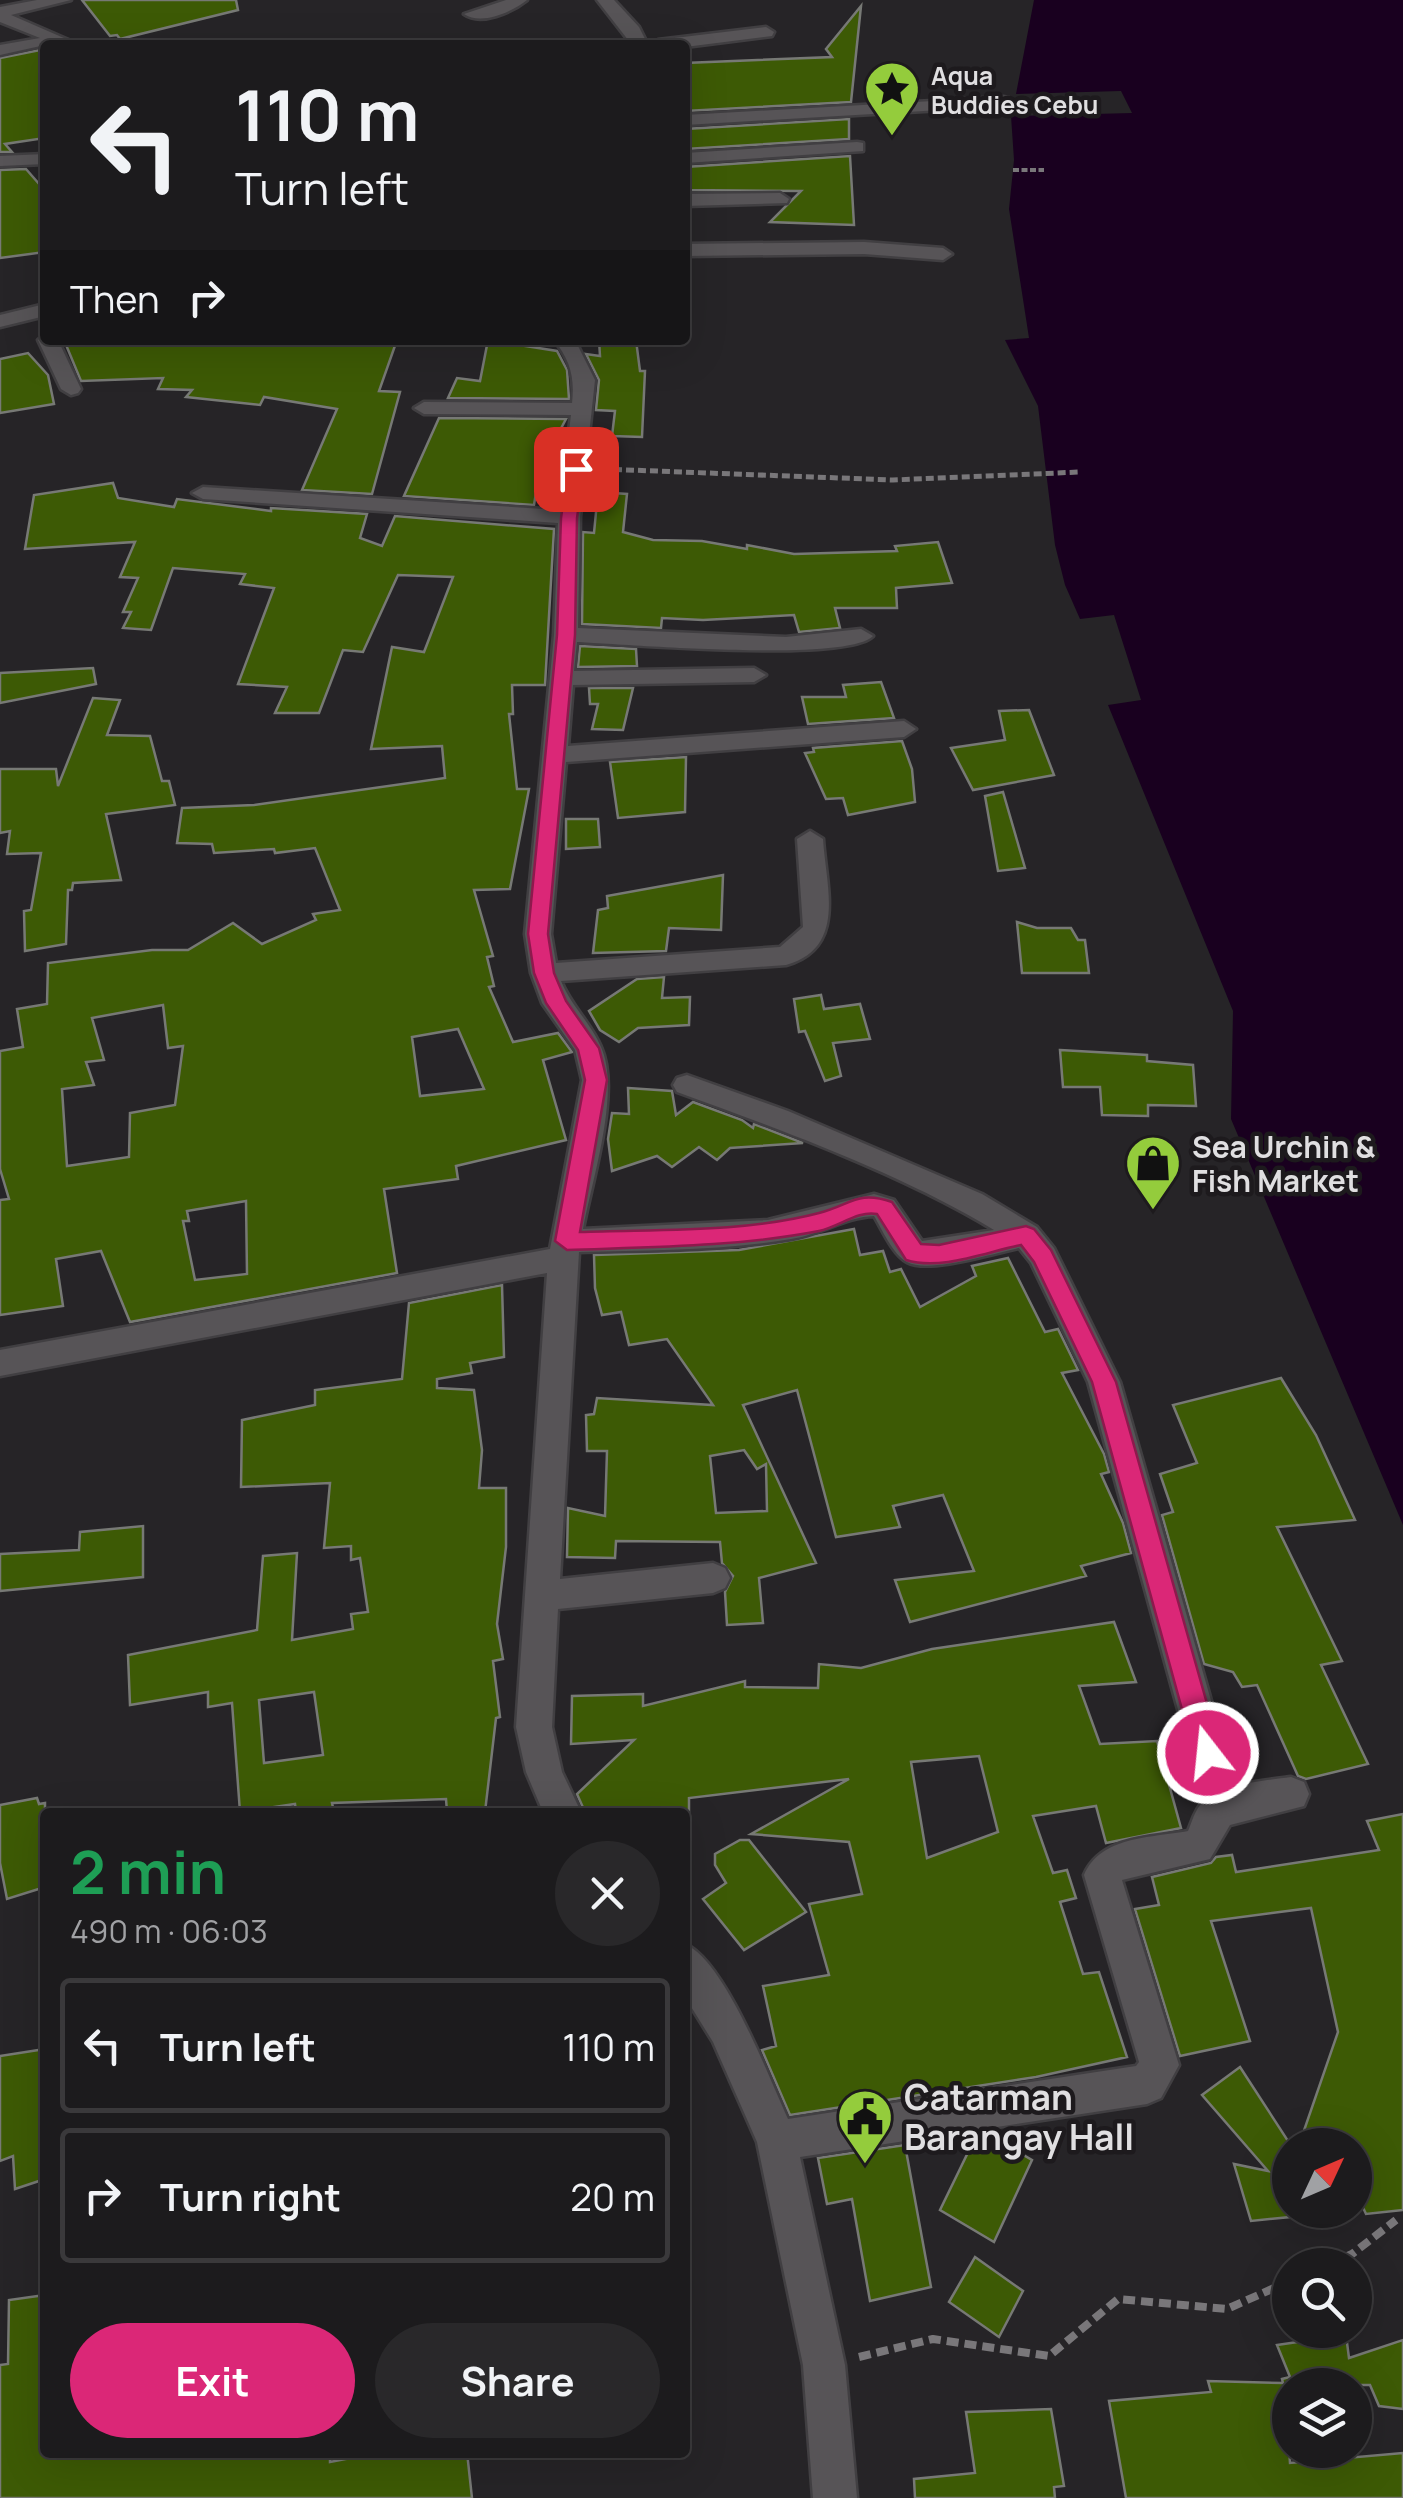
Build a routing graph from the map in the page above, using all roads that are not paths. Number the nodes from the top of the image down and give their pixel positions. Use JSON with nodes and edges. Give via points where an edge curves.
{"nodes":[{"id":1,"x":64,"y":0,"type":"edge"},
{"id":2,"x":519,"y":0,"type":"edge"},
{"id":3,"x":605,"y":0,"type":"edge"},
{"id":4,"x":0,"y":14,"type":"edge"},
{"id":5,"x":472,"y":14,"type":"dead end"},
{"id":6,"x":766,"y":32,"type":"dead end"},
{"id":7,"x":61,"y":40,"type":"edge"},
{"id":8,"x":637,"y":40,"type":"edge"},
{"id":9,"x":690,"y":41,"type":"edge"},
{"id":10,"x":40,"y":45,"type":"edge"},
{"id":11,"x":0,"y":50,"type":"edge"},
{"id":12,"x":1003,"y":102,"type":"dead end"},
{"id":13,"x":690,"y":120,"type":"edge"},
{"id":14,"x":856,"y":147,"type":"dead end"},
{"id":15,"x":690,"y":158,"type":"edge"},
{"id":16,"x":40,"y":159,"type":"edge"},
{"id":17,"x":0,"y":161,"type":"edge"},
{"id":18,"x":780,"y":199,"type":"dead end"},
{"id":19,"x":690,"y":200,"type":"edge"},
{"id":20,"x":690,"y":250,"type":"edge"},
{"id":21,"x":943,"y":254,"type":"dead end"},
{"id":22,"x":40,"y":311,"type":"edge"},
{"id":23,"x":0,"y":321,"type":"edge"},
{"id":24,"x":50,"y":345,"type":"edge"},
{"id":25,"x":568,"y":345,"type":"edge"},
{"id":26,"x":71,"y":389,"type":"dead end"},
{"id":27,"x":424,"y":408,"type":"dead end"},
{"id":28,"x":584,"y":408,"type":"junction"},
{"id":29,"x":203,"y":492,"type":"dead end"},
{"id":30,"x":569,"y":518,"type":"junction"},
{"id":31,"x":566,"y":635,"type":"junction"},
{"id":32,"x":861,"y":636,"type":"dead end"},
{"id":33,"x":754,"y":675,"type":"dead end"},
{"id":34,"x":562,"y":678,"type":"junction"},
{"id":35,"x":904,"y":730,"type":"dead end"},
{"id":36,"x":556,"y":755,"type":"junction"},
{"id":37,"x":810,"y":840,"type":"dead end"},
{"id":38,"x":544,"y":973,"type":"junction"},
{"id":39,"x":687,"y":1085,"type":"dead end"},
{"id":40,"x":1026,"y":1235,"type":"junction"},
{"id":41,"x":565,"y":1249,"type":"junction"},
{"id":42,"x":0,"y":1363,"type":"edge"},
{"id":43,"x":713,"y":1578,"type":"dead end"},
{"id":44,"x":543,"y":1596,"type":"junction"},
{"id":45,"x":1208,"y":1753,"type":"dead end"},
{"id":46,"x":1292,"y":1794,"type":"dead end"},
{"id":47,"x":560,"y":1808,"type":"edge"},
{"id":48,"x":690,"y":1970,"type":"edge"},
{"id":49,"x":777,"y":2141,"type":"junction"},
{"id":50,"x":836,"y":2498,"type":"edge"}],
"edges":[{"from":1,"to":4,"type":"street"},
{"from":2,"to":5,"type":"street"},
{"from":3,"to":8,"type":"street"},
{"from":4,"to":7,"type":"street"},
{"from":6,"to":9,"type":"street"},
{"from":10,"to":11,"type":"street"},
{"from":12,"to":13,"type":"street"},
{"from":14,"to":15,"type":"street"},
{"from":16,"to":17,"type":"street"},
{"from":18,"to":19,"type":"street"},
{"from":20,"to":21,"type":"street"},
{"from":22,"to":23,"type":"street"},
{"from":24,"to":26,"type":"street"},
{"from":25,"to":28,"type":"street","via":[[585,380]]},
{"from":27,"to":28,"type":"street"},
{"from":28,"to":30,"type":"street"},
{"from":29,"to":30,"type":"street"},
{"from":30,"to":31,"type":"street"},
{"from":31,"to":32,"type":"street","via":[[786,644]]},
{"from":31,"to":34,"type":"street"},
{"from":33,"to":34,"type":"street"},
{"from":34,"to":36,"type":"street"},
{"from":35,"to":36,"type":"street"},
{"from":36,"to":38,"type":"street","via":[[538,934]]},
{"from":37,"to":38,"type":"street","via":[[816,928],[786,956]]},
{"from":38,"to":41,"type":"street","via":[[588,1048],[596,1080]]},
{"from":39,"to":40,"type":"street","via":[[972,1202]]},
{"from":40,"to":41,"type":"street","via":[[914,1253],[884,1208],[866,1203],[825,1221],[772,1230]]},
{"from":40,"to":45,"type":"street","via":[[1043,1256],[1104,1382]]},
{"from":41,"to":42,"type":"street"},
{"from":41,"to":44,"type":"street"},
{"from":43,"to":44,"type":"street"},
{"from":44,"to":47,"type":"street","via":[[534,1727],[540,1762]]},
{"from":46,"to":49,"type":"street","via":[[1221,1808],[1197,1847],[1114,1862],[1102,1875],[1159,2064],[1147,2084]]},
{"from":48,"to":49,"type":"street","via":[[727,2028]]},
{"from":49,"to":50,"type":"street","via":[[824,2365]]}]}
